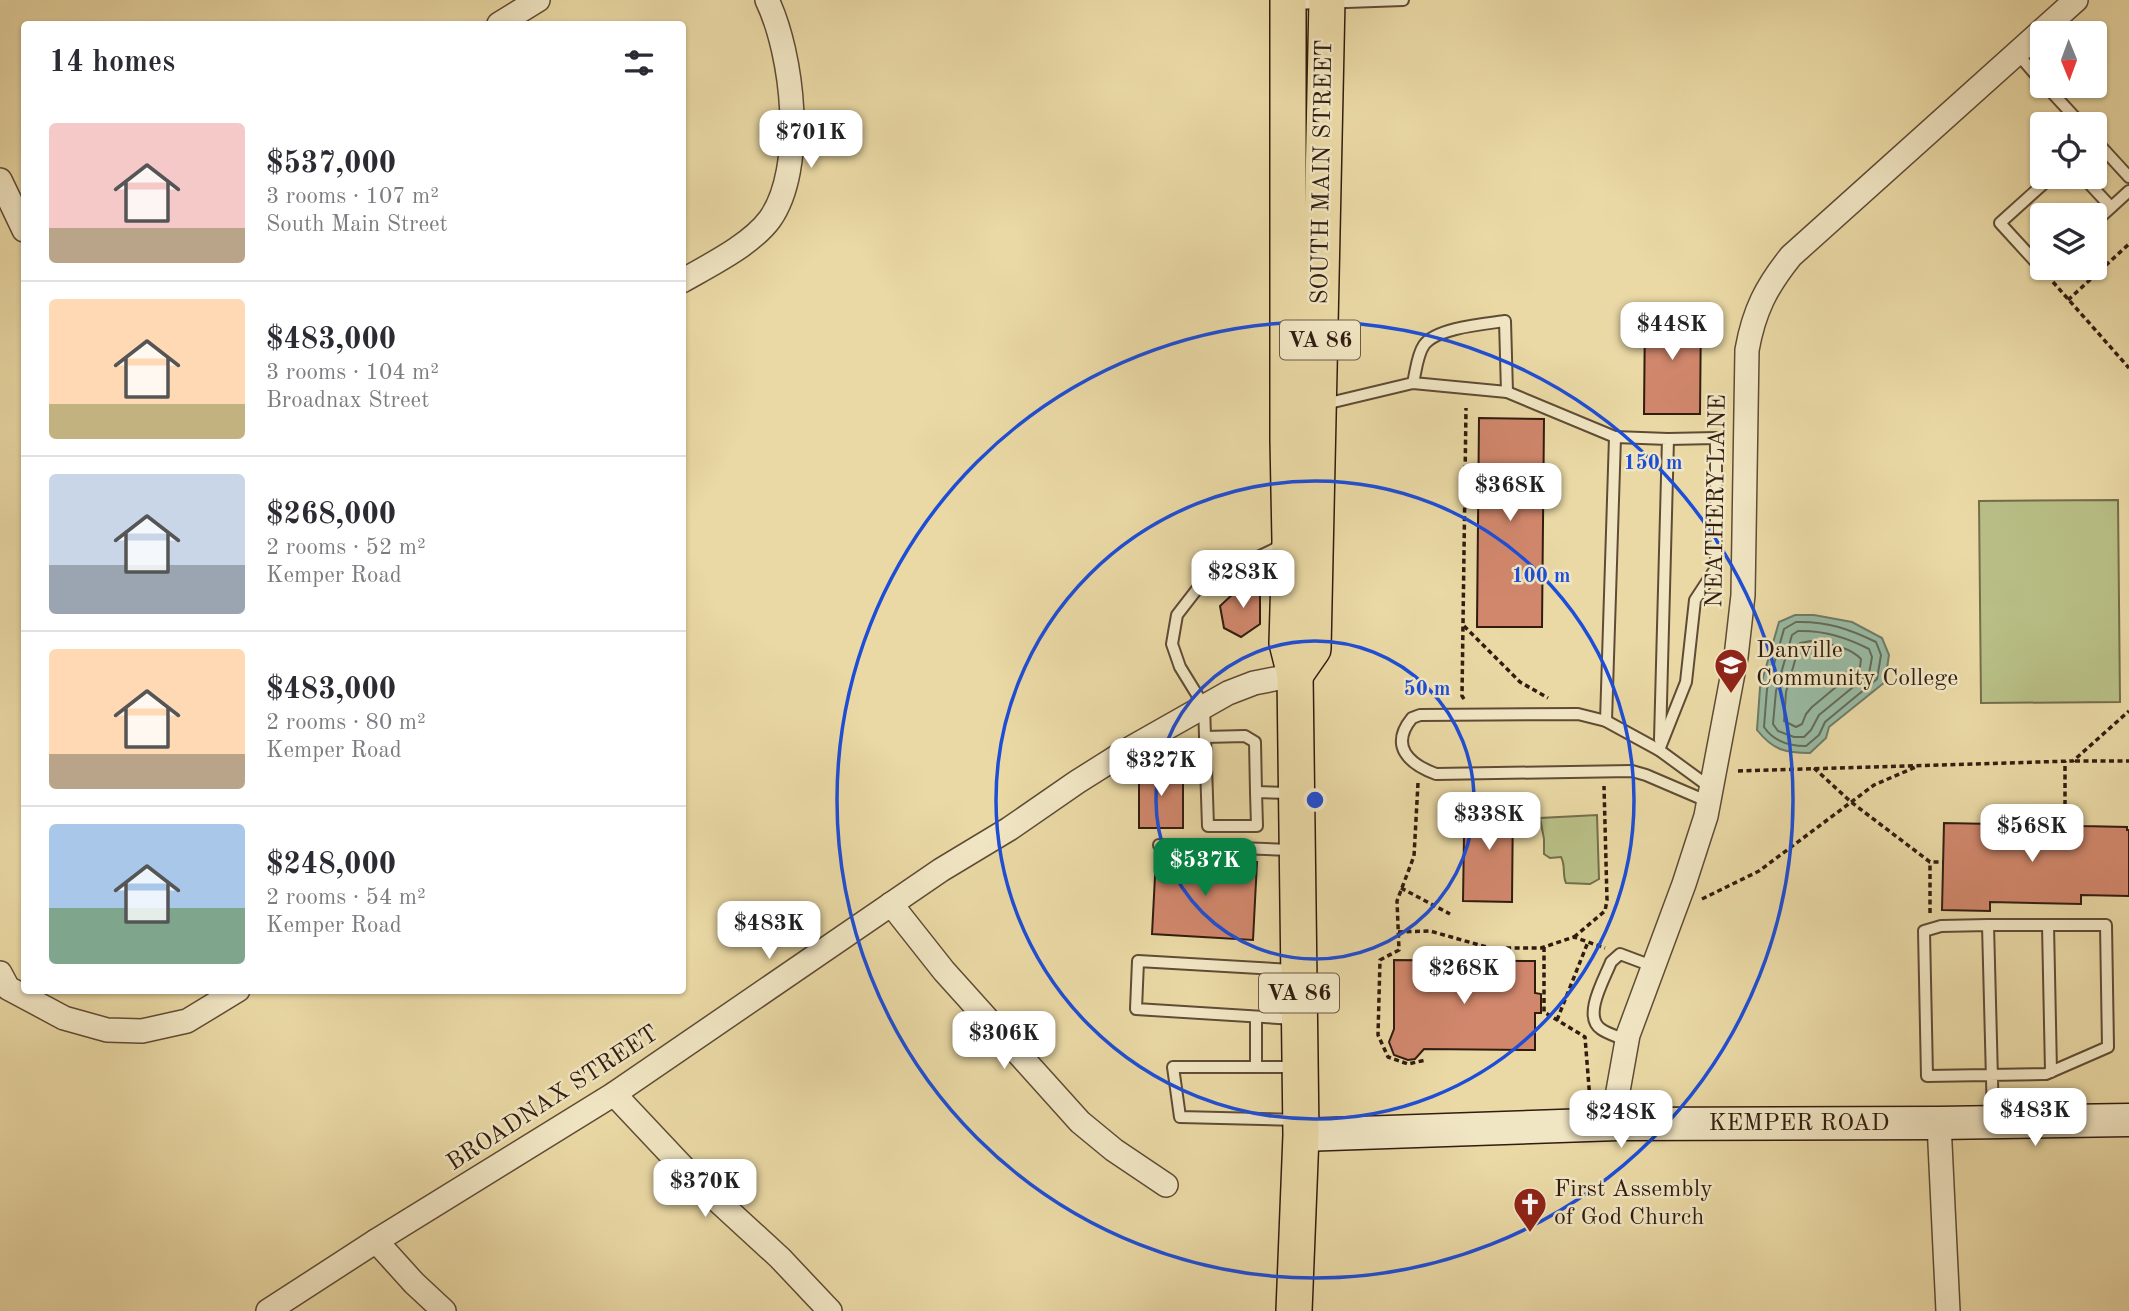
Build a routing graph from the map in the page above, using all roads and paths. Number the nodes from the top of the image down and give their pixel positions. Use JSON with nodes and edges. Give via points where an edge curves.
{"nodes":[{"id":1,"x":538,"y":0,"type":"edge"},
{"id":2,"x":767,"y":0,"type":"edge"},
{"id":3,"x":1403,"y":0,"type":"edge"},
{"id":4,"x":2076,"y":0,"type":"edge"},
{"id":5,"x":1326,"y":1,"type":"edge"},
{"id":6,"x":1288,"y":2,"type":"edge"},
{"id":7,"x":504,"y":21,"type":"edge"},
{"id":8,"x":2017,"y":54,"type":"junction"},
{"id":9,"x":2030,"y":69,"type":"edge"},
{"id":10,"x":2057,"y":98,"type":"edge"},
{"id":11,"x":2070,"y":112,"type":"edge"},
{"id":12,"x":2107,"y":153,"type":"edge"},
{"id":13,"x":2129,"y":177,"type":"edge"},
{"id":14,"x":0,"y":180,"type":"edge"},
{"id":15,"x":2038,"y":189,"type":"edge"},
{"id":16,"x":2094,"y":189,"type":"edge"},
{"id":17,"x":2129,"y":191,"type":"edge"},
{"id":18,"x":2111,"y":207,"type":"junction"},
{"id":19,"x":2107,"y":211,"type":"edge"},
{"id":20,"x":21,"y":224,"type":"edge"},
{"id":21,"x":2129,"y":244,"type":"edge"},
{"id":22,"x":2030,"y":255,"type":"edge"},
{"id":23,"x":686,"y":278,"type":"edge"},
{"id":24,"x":2052,"y":280,"type":"edge"},
{"id":25,"x":2068,"y":300,"type":"junction"},
{"id":26,"x":2129,"y":368,"type":"edge"},
{"id":27,"x":1413,"y":383,"type":"junction"},
{"id":28,"x":1507,"y":392,"type":"junction"},
{"id":29,"x":1318,"y":405,"type":"junction"},
{"id":30,"x":1466,"y":408,"type":"dead end"},
{"id":31,"x":1615,"y":437,"type":"junction"},
{"id":32,"x":1668,"y":439,"type":"junction"},
{"id":33,"x":1290,"y":541,"type":"junction"},
{"id":34,"x":1465,"y":626,"type":"junction"},
{"id":35,"x":1296,"y":675,"type":"junction"},
{"id":36,"x":1204,"y":706,"type":"junction"},
{"id":37,"x":2129,"y":711,"type":"edge"},
{"id":38,"x":1476,"y":715,"type":"junction"},
{"id":39,"x":1578,"y":715,"type":"junction"},
{"id":40,"x":1606,"y":721,"type":"junction"},
{"id":41,"x":1205,"y":737,"type":"junction"},
{"id":42,"x":1659,"y":750,"type":"junction"},
{"id":43,"x":2065,"y":761,"type":"junction"},
{"id":44,"x":2073,"y":761,"type":"junction"},
{"id":45,"x":2129,"y":761,"type":"edge"},
{"id":46,"x":1920,"y":765,"type":"junction"},
{"id":47,"x":1419,"y":767,"type":"junction"},
{"id":48,"x":1814,"y":768,"type":"junction"},
{"id":49,"x":1256,"y":770,"type":"junction"},
{"id":50,"x":1207,"y":771,"type":"junction"},
{"id":51,"x":1220,"y":771,"type":"dead end"},
{"id":52,"x":1244,"y":771,"type":"dead end"},
{"id":53,"x":1604,"y":771,"type":"junction"},
{"id":54,"x":1711,"y":787,"type":"junction"},
{"id":55,"x":1256,"y":792,"type":"junction"},
{"id":56,"x":1297,"y":793,"type":"junction"},
{"id":57,"x":1851,"y":802,"type":"junction"},
{"id":58,"x":1207,"y":804,"type":"junction"},
{"id":59,"x":1220,"y":804,"type":"dead end"},
{"id":60,"x":1244,"y":805,"type":"dead end"},
{"id":61,"x":1257,"y":805,"type":"junction"},
{"id":62,"x":2065,"y":822,"type":"dead end"},
{"id":63,"x":1159,"y":845,"type":"dead end"},
{"id":64,"x":1298,"y":851,"type":"junction"},
{"id":65,"x":1930,"y":862,"type":"junction"},
{"id":66,"x":1943,"y":862,"type":"dead end"},
{"id":67,"x":1401,"y":888,"type":"junction"},
{"id":68,"x":891,"y":904,"type":"junction"},
{"id":69,"x":1450,"y":915,"type":"dead end"},
{"id":70,"x":1672,"y":915,"type":"junction"},
{"id":71,"x":1988,"y":925,"type":"junction"},
{"id":72,"x":2048,"y":925,"type":"junction"},
{"id":73,"x":1930,"y":929,"type":"junction"},
{"id":74,"x":1398,"y":932,"type":"junction"},
{"id":75,"x":1574,"y":937,"type":"junction"},
{"id":76,"x":1588,"y":942,"type":"junction"},
{"id":77,"x":1544,"y":947,"type":"junction"},
{"id":78,"x":1620,"y":954,"type":"junction"},
{"id":79,"x":1652,"y":966,"type":"junction"},
{"id":80,"x":1299,"y":971,"type":"junction"},
{"id":81,"x":0,"y":972,"type":"edge"},
{"id":82,"x":231,"y":994,"type":"edge"},
{"id":83,"x":1256,"y":1017,"type":"junction"},
{"id":84,"x":1300,"y":1019,"type":"junction"},
{"id":85,"x":1557,"y":1020,"type":"junction"},
{"id":86,"x":1627,"y":1041,"type":"junction"},
{"id":87,"x":1426,"y":1060,"type":"dead end"},
{"id":88,"x":1256,"y":1067,"type":"junction"},
{"id":89,"x":1300,"y":1068,"type":"junction"},
{"id":90,"x":2051,"y":1072,"type":"junction"},
{"id":91,"x":1992,"y":1075,"type":"junction"},
{"id":92,"x":614,"y":1094,"type":"junction"},
{"id":93,"x":2129,"y":1120,"type":"edge"},
{"id":94,"x":1993,"y":1122,"type":"junction"},
{"id":95,"x":1939,"y":1123,"type":"junction"},
{"id":96,"x":1604,"y":1124,"type":"junction"},
{"id":97,"x":1301,"y":1127,"type":"junction"},
{"id":98,"x":1166,"y":1185,"type":"dead end"},
{"id":99,"x":376,"y":1241,"type":"junction"},
{"id":100,"x":268,"y":1311,"type":"edge"},
{"id":101,"x":444,"y":1311,"type":"edge"},
{"id":102,"x":830,"y":1311,"type":"edge"},
{"id":103,"x":1294,"y":1311,"type":"edge"},
{"id":104,"x":1948,"y":1311,"type":"edge"}],
"edges":[{"from":1,"to":7,"type":"street"},
{"from":2,"to":23,"type":"street","via":[[790,86],[792,136],[783,196],[754,236]]},
{"from":3,"to":5,"type":"lane"},
{"from":4,"to":8,"type":"street","name":"NEATHERY LANE"},
{"from":5,"to":6,"type":"lane"},
{"from":5,"to":29,"type":"main road","name":"SOUTH MAIN STREET","number":"VA 86"},
{"from":6,"to":33,"type":"main road","name":"SOUTH MAIN STREET","number":"VA 86"},
{"from":8,"to":9,"type":"lane"},
{"from":8,"to":54,"type":"street","name":"NEATHERY LANE","via":[[1791,256],[1760,302],[1747,350],[1743,595]]},
{"from":10,"to":11,"type":"lane"},
{"from":12,"to":13,"type":"lane"},
{"from":14,"to":20,"type":"street"},
{"from":15,"to":22,"type":"lane","via":[[2000,223]]},
{"from":16,"to":18,"type":"lane"},
{"from":17,"to":18,"type":"lane"},
{"from":18,"to":19,"type":"lane"},
{"from":21,"to":25,"type":"path"},
{"from":24,"to":25,"type":"path"},
{"from":25,"to":26,"type":"path"},
{"from":27,"to":28,"type":"lane"},
{"from":27,"to":28,"type":"lane","via":[[1422,347],[1430,338],[1504,321]]},
{"from":27,"to":29,"type":"lane"},
{"from":28,"to":31,"type":"lane"},
{"from":29,"to":35,"type":"main road","name":"SOUTH MAIN STREET","number":"VA 86","via":[[1313,649]]},
{"from":30,"to":34,"type":"path"},
{"from":31,"to":32,"type":"lane"},
{"from":31,"to":40,"type":"lane"},
{"from":32,"to":42,"type":"lane"},
{"from":32,"to":42,"type":"lane","via":[[1716,439],[1716,568],[1695,600],[1686,682]]},
{"from":33,"to":35,"type":"main road","name":"SOUTH MAIN STREET","number":"VA 86","via":[[1287,643]]},
{"from":33,"to":36,"type":"lane","via":[[1201,584],[1177,615],[1172,644]]},
{"from":34,"to":38,"type":"path","via":[[1462,696]]},
{"from":34,"to":39,"type":"path","via":[[1520,682]]},
{"from":35,"to":36,"type":"street","name":"BROADNAX STREET","via":[[1254,683]]},
{"from":35,"to":56,"type":"main road","name":"SOUTH MAIN STREET","number":"VA 86"},
{"from":36,"to":41,"type":"lane"},
{"from":36,"to":68,"type":"street","name":"BROADNAX STREET","via":[[1077,782]]},
{"from":37,"to":44,"type":"path"},
{"from":38,"to":39,"type":"lane"},
{"from":38,"to":47,"type":"lane","via":[[1412,718],[1401,736],[1408,758]]},
{"from":39,"to":40,"type":"lane"},
{"from":40,"to":42,"type":"lane"},
{"from":41,"to":49,"type":"lane","via":[[1245,736],[1255,742]]},
{"from":41,"to":50,"type":"lane"},
{"from":42,"to":54,"type":"lane"},
{"from":43,"to":44,"type":"path"},
{"from":43,"to":46,"type":"path"},
{"from":43,"to":62,"type":"path"},
{"from":44,"to":45,"type":"path"},
{"from":46,"to":48,"type":"path"},
{"from":46,"to":57,"type":"path","via":[[1874,785]]},
{"from":47,"to":53,"type":"lane","via":[[1436,774]]},
{"from":47,"to":67,"type":"path","via":[[1414,856]]},
{"from":48,"to":54,"type":"path"},
{"from":48,"to":57,"type":"path"},
{"from":49,"to":52,"type":"lane"},
{"from":49,"to":55,"type":"lane"},
{"from":50,"to":51,"type":"lane"},
{"from":50,"to":58,"type":"lane"},
{"from":53,"to":54,"type":"lane","via":[[1632,771]]},
{"from":53,"to":75,"type":"path","via":[[1607,900],[1605,911]]},
{"from":54,"to":70,"type":"street","name":"NEATHERY LANE"},
{"from":55,"to":56,"type":"lane"},
{"from":55,"to":61,"type":"lane"},
{"from":56,"to":64,"type":"main road","name":"SOUTH MAIN STREET","number":"VA 86"},
{"from":57,"to":65,"type":"path"},
{"from":57,"to":70,"type":"path","via":[[1759,870]]},
{"from":58,"to":59,"type":"lane"},
{"from":58,"to":61,"type":"lane","via":[[1209,826],[1257,826]]},
{"from":60,"to":61,"type":"lane"},
{"from":63,"to":64,"type":"lane"},
{"from":64,"to":80,"type":"main road","name":"SOUTH MAIN STREET","number":"VA 86"},
{"from":65,"to":66,"type":"path"},
{"from":65,"to":73,"type":"path"},
{"from":67,"to":69,"type":"path"},
{"from":67,"to":74,"type":"path","via":[[1396,901]]},
{"from":68,"to":92,"type":"street","name":"BROADNAX STREET"},
{"from":68,"to":98,"type":"street","via":[[944,971],[1080,1122]]},
{"from":70,"to":79,"type":"street","name":"NEATHERY LANE"},
{"from":71,"to":72,"type":"lane"},
{"from":71,"to":73,"type":"lane"},
{"from":71,"to":91,"type":"lane"},
{"from":72,"to":90,"type":"lane"},
{"from":72,"to":90,"type":"lane","via":[[2106,925],[2108,1047]]},
{"from":73,"to":91,"type":"lane","via":[[1924,931],[1927,1076]]},
{"from":74,"to":77,"type":"path","via":[[1430,932],[1490,948]]},
{"from":74,"to":87,"type":"path","via":[[1399,950],[1380,960],[1378,1035],[1388,1057],[1408,1063]]},
{"from":75,"to":76,"type":"path"},
{"from":75,"to":77,"type":"path"},
{"from":76,"to":78,"type":"path"},
{"from":76,"to":85,"type":"path"},
{"from":77,"to":85,"type":"path","via":[[1544,1012]]},
{"from":78,"to":79,"type":"lane"},
{"from":78,"to":86,"type":"lane","via":[[1611,962],[1593,1015],[1601,1029]]},
{"from":79,"to":86,"type":"street","name":"NEATHERY LANE"},
{"from":80,"to":83,"type":"lane","via":[[1138,961],[1136,1009]]},
{"from":80,"to":84,"type":"main road","name":"SOUTH MAIN STREET","number":"VA 86"},
{"from":81,"to":82,"type":"street","via":[[8,988],[64,1018],[107,1030],[142,1031],[187,1021]]},
{"from":83,"to":84,"type":"lane"},
{"from":83,"to":88,"type":"lane"},
{"from":84,"to":89,"type":"main road","name":"SOUTH MAIN STREET","number":"VA 86"},
{"from":85,"to":96,"type":"path","via":[[1585,1037]]},
{"from":86,"to":96,"type":"street","name":"NEATHERY LANE","via":[[1618,1091]]},
{"from":88,"to":89,"type":"lane"},
{"from":88,"to":97,"type":"lane","via":[[1173,1067],[1180,1117]]},
{"from":89,"to":97,"type":"main road","name":"SOUTH MAIN STREET","number":"VA 86"},
{"from":90,"to":91,"type":"lane"},
{"from":91,"to":94,"type":"lane"},
{"from":92,"to":99,"type":"street","name":"BROADNAX STREET"},
{"from":92,"to":102,"type":"street"},
{"from":93,"to":94,"type":"street","name":"KEMPER ROAD"},
{"from":94,"to":95,"type":"street","name":"KEMPER ROAD"},
{"from":95,"to":96,"type":"street","name":"KEMPER ROAD"},
{"from":95,"to":104,"type":"street"},
{"from":96,"to":97,"type":"street","name":"KEMPER ROAD"},
{"from":97,"to":103,"type":"main road","name":"SOUTH MAIN STREET","number":"VA 86"},
{"from":99,"to":100,"type":"street","name":"BROADNAX STREET"},
{"from":99,"to":101,"type":"street"}]}
